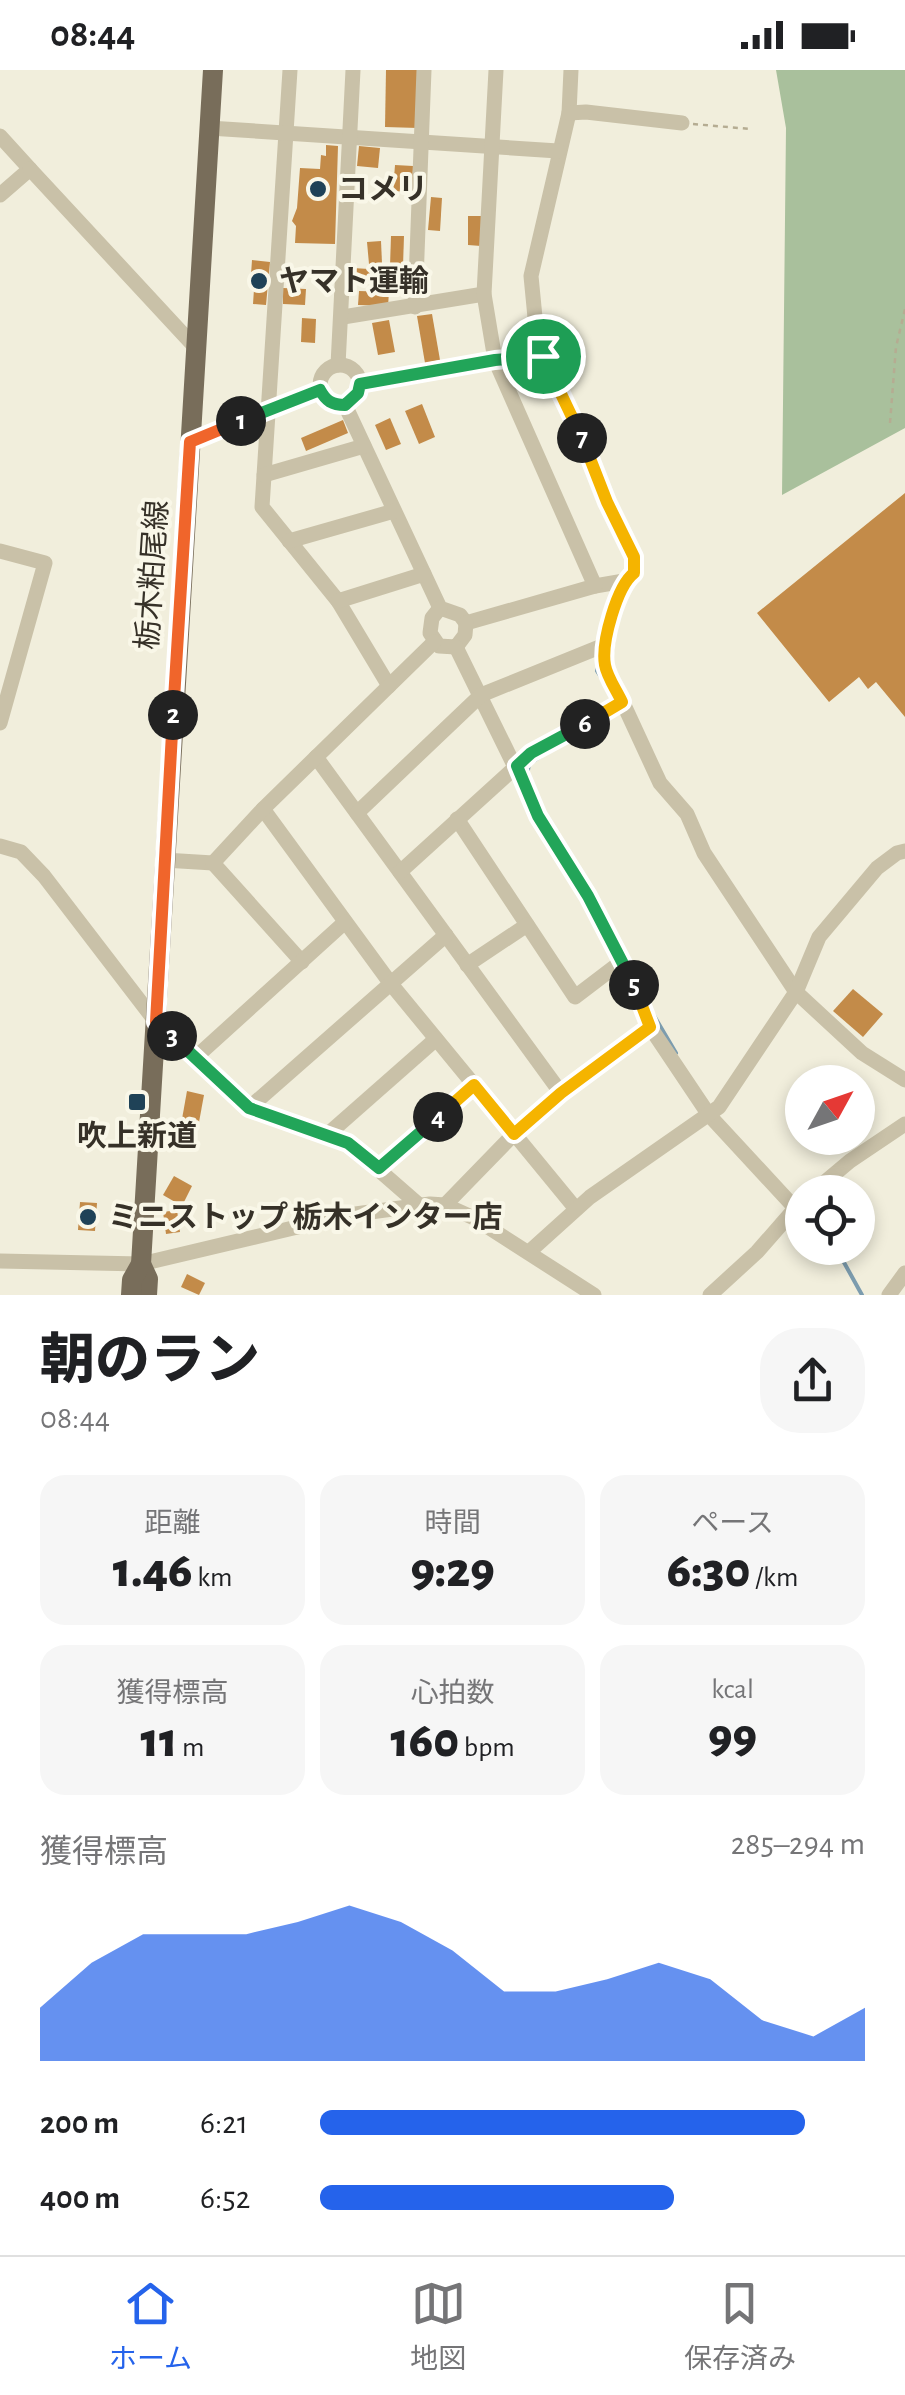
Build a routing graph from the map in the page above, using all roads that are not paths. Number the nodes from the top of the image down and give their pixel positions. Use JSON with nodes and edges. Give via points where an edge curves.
{"nodes":[{"id":1,"x":213,"y":70,"type":"edge"},
{"id":2,"x":290,"y":70,"type":"edge"},
{"id":3,"x":353,"y":70,"type":"edge"},
{"id":4,"x":424,"y":70,"type":"edge"},
{"id":5,"x":496,"y":70,"type":"edge"},
{"id":6,"x":570,"y":70,"type":"edge"},
{"id":7,"x":569,"y":113,"type":"junction"},
{"id":8,"x":682,"y":123,"type":"road end"},
{"id":9,"x":209,"y":128,"type":"junction"},
{"id":10,"x":286,"y":133,"type":"junction"},
{"id":11,"x":0,"y":136,"type":"edge"},
{"id":12,"x":350,"y":136,"type":"junction"},
{"id":13,"x":420,"y":140,"type":"junction"},
{"id":14,"x":493,"y":145,"type":"junction"},
{"id":15,"x":558,"y":151,"type":"junction"},
{"id":16,"x":30,"y":169,"type":"junction"},
{"id":17,"x":0,"y":195,"type":"edge"},
{"id":18,"x":484,"y":294,"type":"junction"},
{"id":19,"x":415,"y":307,"type":"junction"},
{"id":20,"x":343,"y":317,"type":"junction"},
{"id":21,"x":195,"y":347,"type":"junction"},
{"id":22,"x":543,"y":356,"type":"junction"},
{"id":23,"x":495,"y":360,"type":"junction"},
{"id":24,"x":338,"y":365,"type":"junction"},
{"id":25,"x":360,"y":384,"type":"junction"},
{"id":26,"x":320,"y":390,"type":"junction"},
{"id":27,"x":345,"y":405,"type":"junction"},
{"id":28,"x":269,"y":410,"type":"junction"},
{"id":29,"x":190,"y":442,"type":"junction"},
{"id":30,"x":364,"y":446,"type":"junction"},
{"id":31,"x":264,"y":475,"type":"junction"},
{"id":32,"x":394,"y":512,"type":"junction"},
{"id":33,"x":289,"y":541,"type":"junction"},
{"id":34,"x":0,"y":552,"type":"edge"},
{"id":35,"x":424,"y":574,"type":"junction"},
{"id":36,"x":624,"y":580,"type":"junction"},
{"id":37,"x":595,"y":586,"type":"junction"},
{"id":38,"x":338,"y":601,"type":"junction"},
{"id":39,"x":440,"y":608,"type":"junction"},
{"id":40,"x":466,"y":623,"type":"junction"},
{"id":41,"x":434,"y":642,"type":"junction"},
{"id":42,"x":606,"y":644,"type":"junction"},
{"id":43,"x":456,"y":647,"type":"junction"},
{"id":44,"x":389,"y":686,"type":"junction"},
{"id":45,"x":481,"y":695,"type":"junction"},
{"id":46,"x":622,"y":702,"type":"junction"},
{"id":47,"x":0,"y":724,"type":"edge"},
{"id":48,"x":316,"y":757,"type":"junction"},
{"id":49,"x":517,"y":766,"type":"junction"},
{"id":50,"x":263,"y":809,"type":"junction"},
{"id":51,"x":357,"y":814,"type":"junction"},
{"id":52,"x":458,"y":820,"type":"junction"},
{"id":53,"x":0,"y":846,"type":"edge"},
{"id":54,"x":905,"y":851,"type":"edge"},
{"id":55,"x":164,"y":860,"type":"junction"},
{"id":56,"x":213,"y":862,"type":"junction"},
{"id":57,"x":400,"y":872,"type":"junction"},
{"id":58,"x":345,"y":922,"type":"junction"},
{"id":59,"x":528,"y":925,"type":"junction"},
{"id":60,"x":446,"y":935,"type":"junction"},
{"id":61,"x":302,"y":962,"type":"junction"},
{"id":62,"x":622,"y":962,"type":"junction"},
{"id":63,"x":467,"y":964,"type":"junction"},
{"id":64,"x":391,"y":984,"type":"junction"},
{"id":65,"x":796,"y":992,"type":"junction"},
{"id":66,"x":156,"y":1022,"type":"junction"},
{"id":67,"x":650,"y":1027,"type":"junction"},
{"id":68,"x":436,"y":1040,"type":"junction"},
{"id":69,"x":196,"y":1058,"type":"junction"},
{"id":70,"x":905,"y":1080,"type":"edge"},
{"id":71,"x":474,"y":1085,"type":"junction"},
{"id":72,"x":561,"y":1093,"type":"junction"},
{"id":73,"x":249,"y":1108,"type":"junction"},
{"id":74,"x":709,"y":1116,"type":"junction"},
{"id":75,"x":905,"y":1124,"type":"edge"},
{"id":76,"x":514,"y":1134,"type":"junction"},
{"id":77,"x":327,"y":1135,"type":"junction"},
{"id":78,"x":379,"y":1168,"type":"junction"},
{"id":79,"x":833,"y":1175,"type":"edge"},
{"id":80,"x":785,"y":1191,"type":"edge"},
{"id":81,"x":419,"y":1205,"type":"junction"},
{"id":82,"x":445,"y":1206,"type":"junction"},
{"id":83,"x":576,"y":1209,"type":"junction"},
{"id":84,"x":785,"y":1219,"type":"edge"},
{"id":85,"x":530,"y":1252,"type":"junction"},
{"id":86,"x":0,"y":1261,"type":"edge"},
{"id":87,"x":141,"y":1264,"type":"junction"},
{"id":88,"x":905,"y":1273,"type":"edge"},
{"id":89,"x":131,"y":1295,"type":"edge"},
{"id":90,"x":147,"y":1295,"type":"edge"},
{"id":91,"x":594,"y":1295,"type":"edge"},
{"id":92,"x":710,"y":1295,"type":"edge"},
{"id":93,"x":889,"y":1295,"type":"edge"}],
"edges":[{"from":1,"to":9,"type":"main road","name":"栃木粕尾線"},
{"from":2,"to":10,"type":"street"},
{"from":3,"to":12,"type":"street"},
{"from":4,"to":13,"type":"street"},
{"from":5,"to":14,"type":"street"},
{"from":6,"to":7,"type":"street"},
{"from":7,"to":8,"type":"street"},
{"from":7,"to":15,"type":"street"},
{"from":9,"to":10,"type":"street"},
{"from":9,"to":21,"type":"main road","name":"栃木粕尾線"},
{"from":10,"to":12,"type":"street"},
{"from":10,"to":28,"type":"street"},
{"from":11,"to":16,"type":"street"},
{"from":12,"to":13,"type":"street"},
{"from":12,"to":20,"type":"street"},
{"from":13,"to":14,"type":"street"},
{"from":13,"to":19,"type":"street"},
{"from":14,"to":15,"type":"street"},
{"from":14,"to":18,"type":"street"},
{"from":15,"to":22,"type":"street","via":[[531,276]]},
{"from":16,"to":17,"type":"street"},
{"from":16,"to":21,"type":"street"},
{"from":18,"to":19,"type":"street"},
{"from":18,"to":23,"type":"street"},
{"from":19,"to":20,"type":"street"},
{"from":20,"to":24,"type":"street"},
{"from":21,"to":29,"type":"main road","name":"栃木粕尾線"},
{"from":22,"to":23,"type":"street"},
{"from":22,"to":36,"type":"street","via":[[634,557],[634,573]]},
{"from":23,"to":25,"type":"street"},
{"from":23,"to":37,"type":"street"},
{"from":24,"to":25,"type":"street","via":[[349,367]]},
{"from":24,"to":26,"type":"street","via":[[320,378]]},
{"from":25,"to":27,"type":"street"},
{"from":26,"to":27,"type":"street","via":[[334,405]]},
{"from":26,"to":28,"type":"street"},
{"from":27,"to":30,"type":"street"},
{"from":28,"to":29,"type":"street"},
{"from":28,"to":31,"type":"street"},
{"from":29,"to":55,"type":"main road","name":"栃木粕尾線"},
{"from":30,"to":31,"type":"street"},
{"from":30,"to":32,"type":"street"},
{"from":31,"to":33,"type":"street","via":[[262,508]]},
{"from":32,"to":33,"type":"street"},
{"from":32,"to":35,"type":"street"},
{"from":33,"to":38,"type":"street"},
{"from":34,"to":47,"type":"street","via":[[46,563]]},
{"from":35,"to":38,"type":"street"},
{"from":35,"to":39,"type":"street"},
{"from":36,"to":37,"type":"street"},
{"from":36,"to":42,"type":"street"},
{"from":37,"to":40,"type":"street"},
{"from":38,"to":44,"type":"street"},
{"from":39,"to":40,"type":"street"},
{"from":39,"to":41,"type":"street","via":[[432,618]]},
{"from":40,"to":43,"type":"street"},
{"from":41,"to":43,"type":"street"},
{"from":41,"to":44,"type":"street"},
{"from":42,"to":45,"type":"street"},
{"from":42,"to":46,"type":"street","via":[[605,664]]},
{"from":43,"to":45,"type":"street"},
{"from":44,"to":48,"type":"street"},
{"from":45,"to":49,"type":"street"},
{"from":45,"to":51,"type":"street"},
{"from":46,"to":49,"type":"street"},
{"from":46,"to":65,"type":"street","via":[[660,783],[687,814],[704,852]]},
{"from":48,"to":50,"type":"street"},
{"from":48,"to":51,"type":"street"},
{"from":49,"to":52,"type":"street"},
{"from":49,"to":62,"type":"street","via":[[538,816]]},
{"from":50,"to":56,"type":"street"},
{"from":50,"to":58,"type":"street"},
{"from":51,"to":57,"type":"street"},
{"from":52,"to":57,"type":"street"},
{"from":52,"to":59,"type":"street"},
{"from":53,"to":66,"type":"street","via":[[21,852],[44,876]]},
{"from":54,"to":65,"type":"street","via":[[877,868],[845,902],[819,937]]},
{"from":55,"to":56,"type":"street"},
{"from":55,"to":66,"type":"main road","name":"栃木粕尾線"},
{"from":56,"to":61,"type":"street"},
{"from":57,"to":60,"type":"street"},
{"from":58,"to":61,"type":"street"},
{"from":58,"to":64,"type":"street"},
{"from":59,"to":62,"type":"street","via":[[575,997]]},
{"from":59,"to":63,"type":"street"},
{"from":60,"to":63,"type":"street"},
{"from":60,"to":64,"type":"street"},
{"from":61,"to":69,"type":"street"},
{"from":62,"to":67,"type":"street"},
{"from":63,"to":72,"type":"street"},
{"from":64,"to":68,"type":"street"},
{"from":64,"to":73,"type":"street"},
{"from":65,"to":70,"type":"street","via":[[862,1053]]},
{"from":65,"to":74,"type":"street"},
{"from":66,"to":69,"type":"street"},
{"from":66,"to":87,"type":"main road","name":"栃木粕尾線"},
{"from":67,"to":72,"type":"street"},
{"from":67,"to":74,"type":"street"},
{"from":68,"to":71,"type":"street"},
{"from":68,"to":77,"type":"street"},
{"from":69,"to":73,"type":"street"},
{"from":71,"to":76,"type":"street"},
{"from":71,"to":78,"type":"street"},
{"from":72,"to":76,"type":"street"},
{"from":73,"to":77,"type":"street"},
{"from":74,"to":80,"type":"street"},
{"from":74,"to":83,"type":"street"},
{"from":75,"to":79,"type":"street"},
{"from":76,"to":82,"type":"street"},
{"from":76,"to":83,"type":"street"},
{"from":77,"to":78,"type":"street"},
{"from":78,"to":81,"type":"street"},
{"from":81,"to":82,"type":"street"},
{"from":81,"to":87,"type":"street"},
{"from":82,"to":85,"type":"street"},
{"from":83,"to":85,"type":"street"},
{"from":84,"to":92,"type":"street"},
{"from":85,"to":91,"type":"street"},
{"from":86,"to":87,"type":"street"},
{"from":87,"to":89,"type":"main road","name":"栃木粕尾線"},
{"from":87,"to":90,"type":"main road","name":"栃木粕尾線"},
{"from":88,"to":93,"type":"street"}]}
